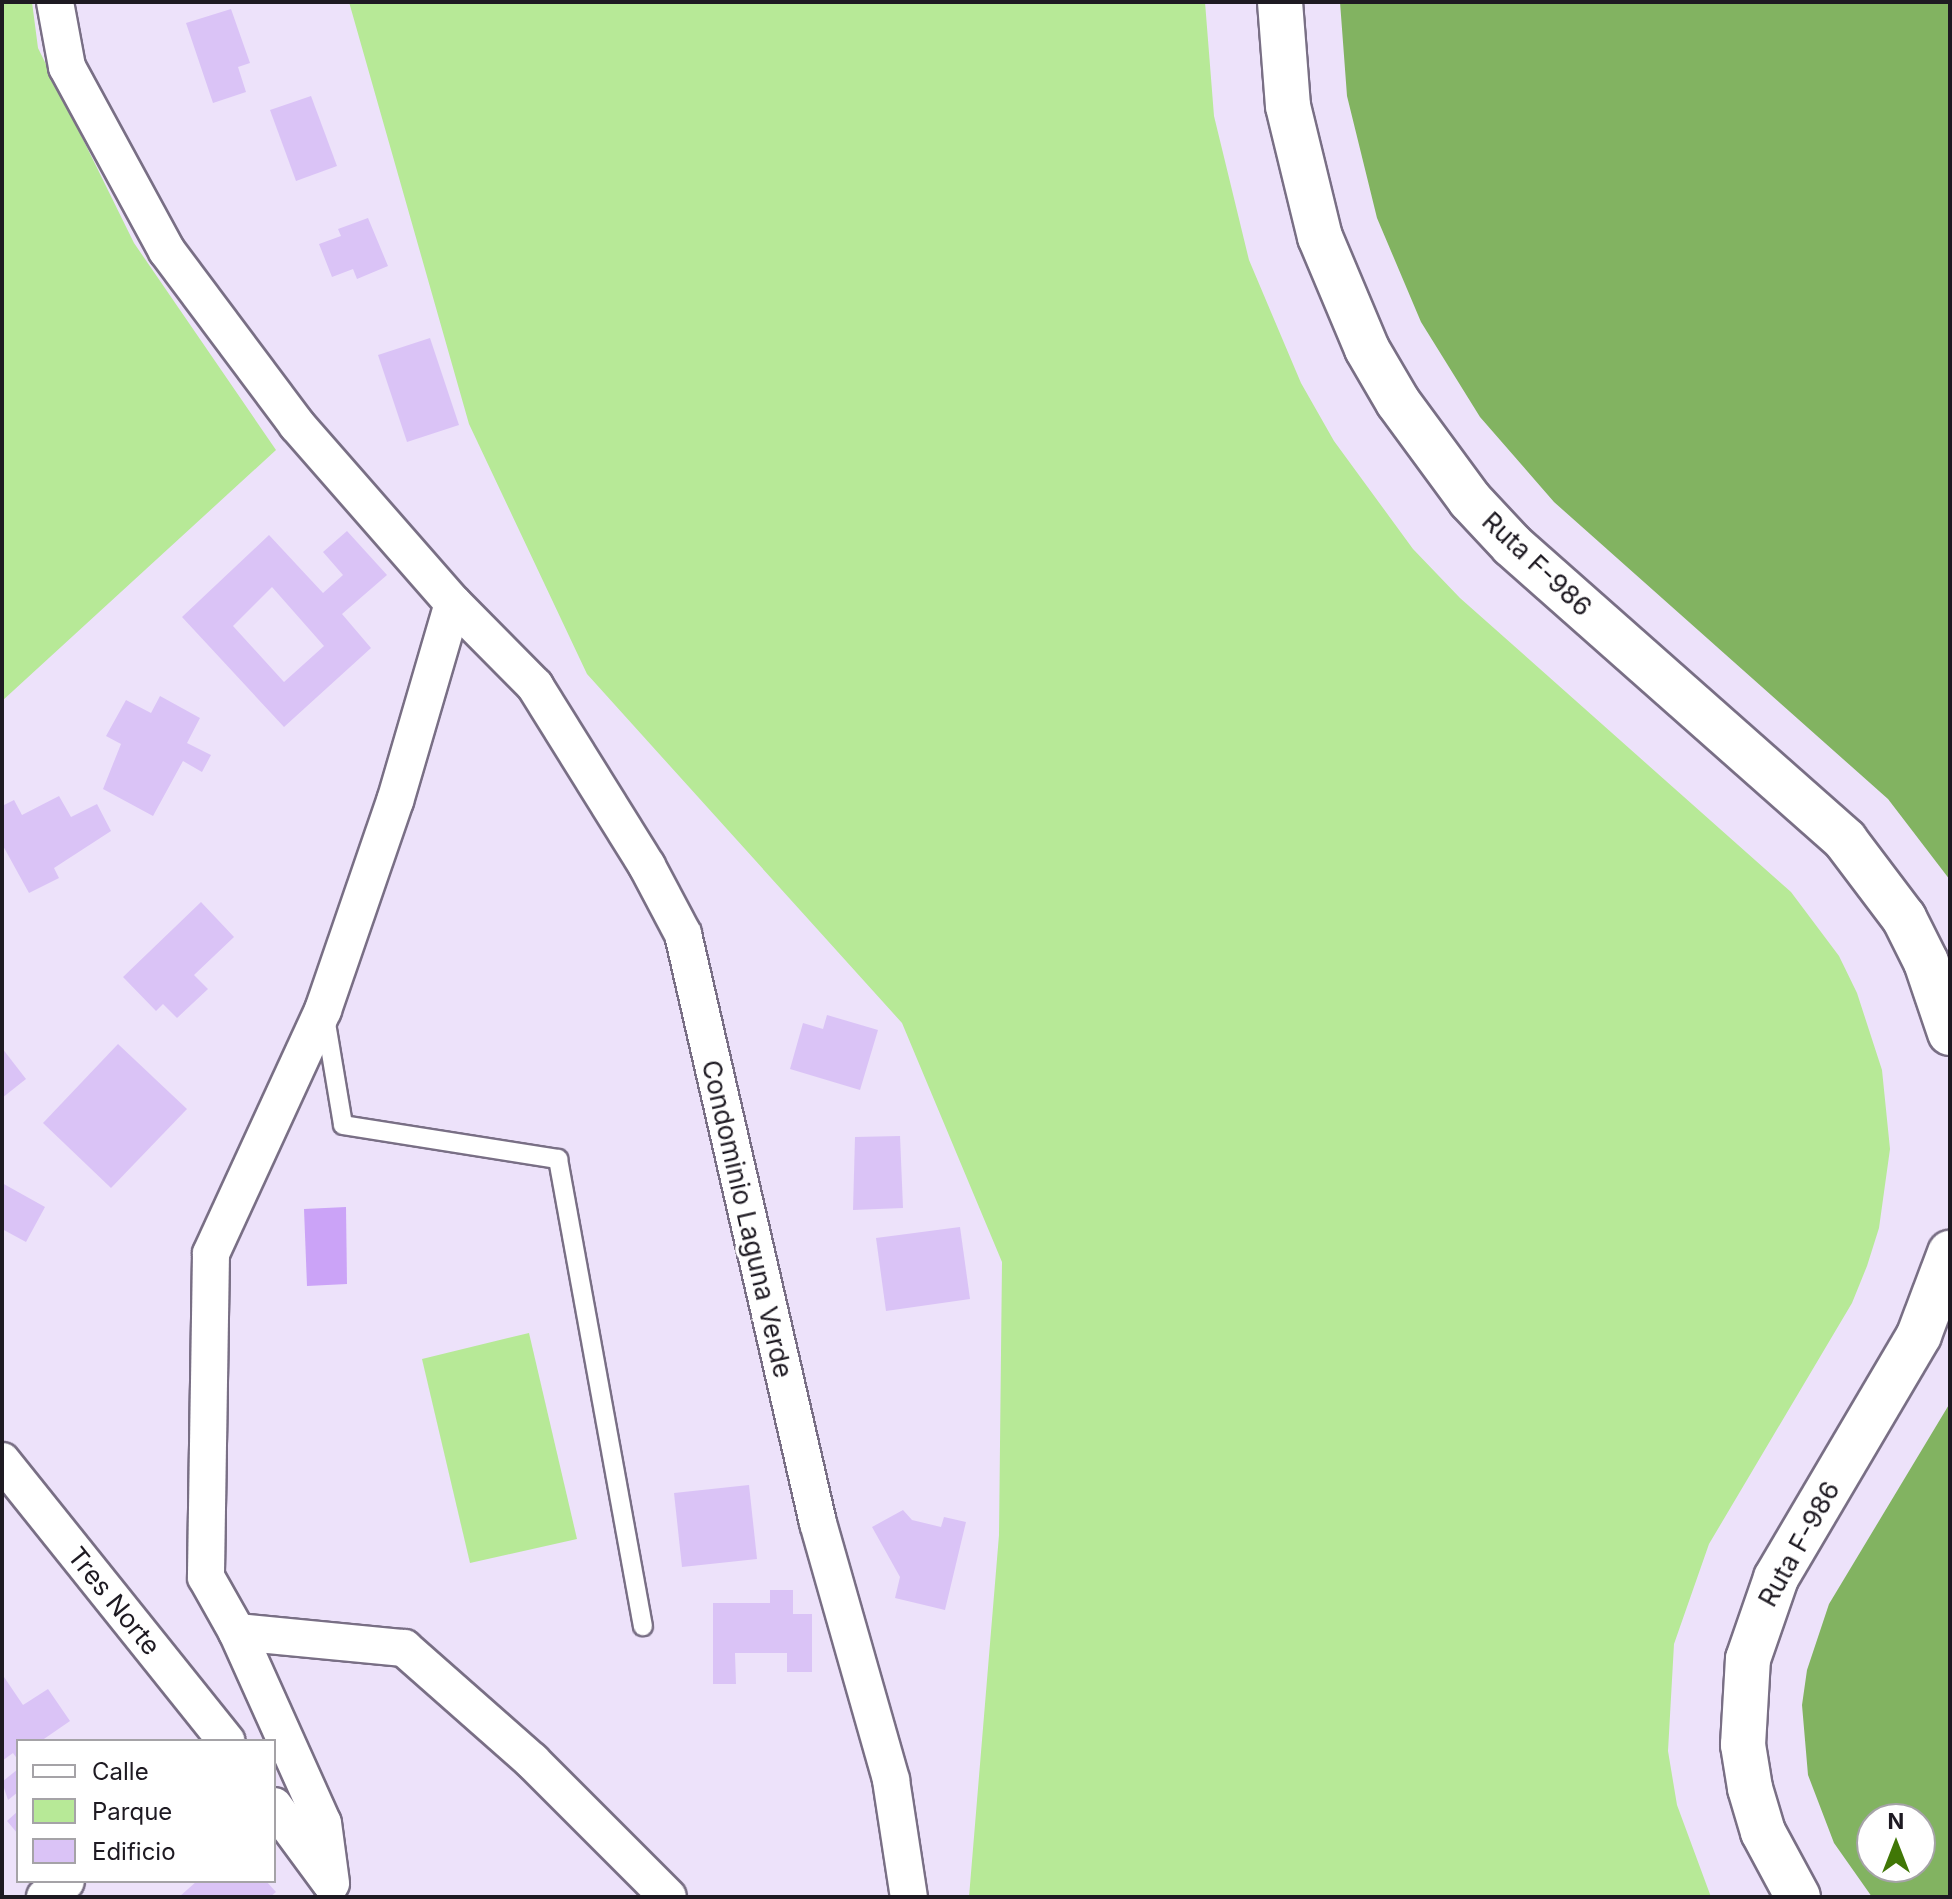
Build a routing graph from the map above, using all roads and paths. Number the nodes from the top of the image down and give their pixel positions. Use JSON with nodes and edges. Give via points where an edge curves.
{"nodes":[{"id":1,"x":55,"y":2,"type":"edge"},
{"id":2,"x":1280,"y":2,"type":"edge"},
{"id":3,"x":453,"y":603,"type":"junction"},
{"id":4,"x":323,"y":1010,"type":"junction"},
{"id":5,"x":1950,"y":1033,"type":"edge"},
{"id":6,"x":1950,"y":1253,"type":"edge"},
{"id":7,"x":2,"y":1461,"type":"edge"},
{"id":8,"x":643,"y":1626,"type":"dead end"},
{"id":9,"x":237,"y":1632,"type":"junction"},
{"id":10,"x":224,"y":1739,"type":"edge"},
{"id":11,"x":276,"y":1809,"type":"edge"},
{"id":12,"x":63,"y":1883,"type":"edge"},
{"id":13,"x":328,"y":1892,"type":"edge"},
{"id":14,"x":45,"y":1897,"type":"edge"},
{"id":15,"x":668,"y":1897,"type":"edge"},
{"id":16,"x":909,"y":1897,"type":"edge"},
{"id":17,"x":1798,"y":1897,"type":"edge"}],
"edges":[{"from":1,"to":3,"type":"street","name":"Condominio Laguna Verde","via":[[67,67],[167,251],[297,425]]},
{"from":2,"to":5,"type":"main road","name":"Ruta F-986","via":[[1288,106],[1320,237],[1367,349],[1398,402],[1470,500],[1512,545],[1845,840],[1904,918],[1926,962]]},
{"from":3,"to":4,"type":"street","via":[[395,801]]},
{"from":3,"to":16,"type":"street","name":"Condominio Laguna Verde","via":[[535,686],[683,934],[818,1523],[891,1780]]},
{"from":4,"to":8,"type":"lane","via":[[343,1125],[558,1159]]},
{"from":4,"to":9,"type":"street","via":[[211,1254],[206,1577]]},
{"from":6,"to":17,"type":"main road","name":"Ruta F-986","via":[[1919,1335],[1776,1578],[1748,1659],[1743,1745],[1750,1788],[1763,1832]]},
{"from":7,"to":10,"type":"street","name":"Tres Norte"},
{"from":9,"to":13,"type":"street","via":[[323,1823]]},
{"from":9,"to":15,"type":"street","via":[[404,1648],[532,1761]]},
{"from":11,"to":13,"type":"street"},
{"from":12,"to":14,"type":"street"}]}
